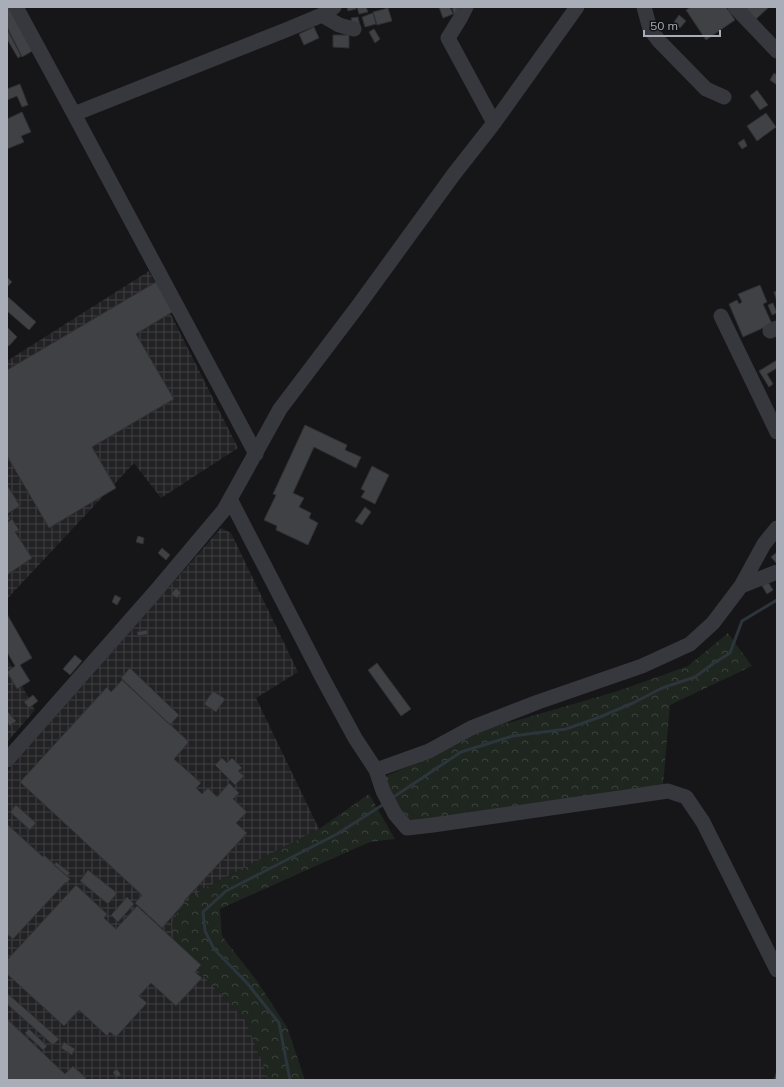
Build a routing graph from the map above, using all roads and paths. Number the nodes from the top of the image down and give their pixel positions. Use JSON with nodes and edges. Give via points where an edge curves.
{"nodes":[{"id":1,"x":16,"y":7,"type":"edge"},
{"id":2,"x":466,"y":7,"type":"edge"},
{"id":3,"x":577,"y":7,"type":"edge"},
{"id":4,"x":644,"y":7,"type":"edge"},
{"id":5,"x":735,"y":7,"type":"edge"},
{"id":6,"x":328,"y":11,"type":"edge"},
{"id":7,"x":354,"y":30,"type":"dead end"},
{"id":8,"x":777,"y":51,"type":"edge"},
{"id":9,"x":724,"y":97,"type":"dead end"},
{"id":10,"x":74,"y":114,"type":"junction"},
{"id":11,"x":494,"y":123,"type":"junction"},
{"id":12,"x":721,"y":316,"type":"dead end"},
{"id":13,"x":777,"y":432,"type":"edge"},
{"id":14,"x":256,"y":454,"type":"junction"},
{"id":15,"x":230,"y":499,"type":"junction"},
{"id":16,"x":777,"y":528,"type":"edge"},
{"id":17,"x":777,"y":572,"type":"edge"},
{"id":18,"x":741,"y":586,"type":"junction"},
{"id":19,"x":7,"y":760,"type":"edge"},
{"id":20,"x":376,"y":770,"type":"junction"},
{"id":21,"x":777,"y":970,"type":"edge"}],
"edges":[{"from":1,"to":10,"type":"street"},
{"from":2,"to":11,"type":"street","via":[[448,38]]},
{"from":3,"to":11,"type":"street"},
{"from":4,"to":9,"type":"street","via":[[650,29],[659,41],[706,89]]},
{"from":5,"to":8,"type":"street"},
{"from":6,"to":7,"type":"street","via":[[339,25]]},
{"from":6,"to":10,"type":"street"},
{"from":10,"to":14,"type":"street"},
{"from":11,"to":14,"type":"street","via":[[280,409]]},
{"from":12,"to":13,"type":"street"},
{"from":14,"to":15,"type":"street"},
{"from":15,"to":19,"type":"street","via":[[224,510],[155,592]]},
{"from":15,"to":20,"type":"street","via":[[322,677],[355,738]]},
{"from":16,"to":18,"type":"street","via":[[764,544]]},
{"from":17,"to":18,"type":"street"},
{"from":18,"to":20,"type":"street","via":[[713,623],[690,644],[642,666],[470,728],[429,751]]},
{"from":20,"to":21,"type":"street","via":[[383,791],[406,828],[668,791],[686,797],[703,822]]}]}
